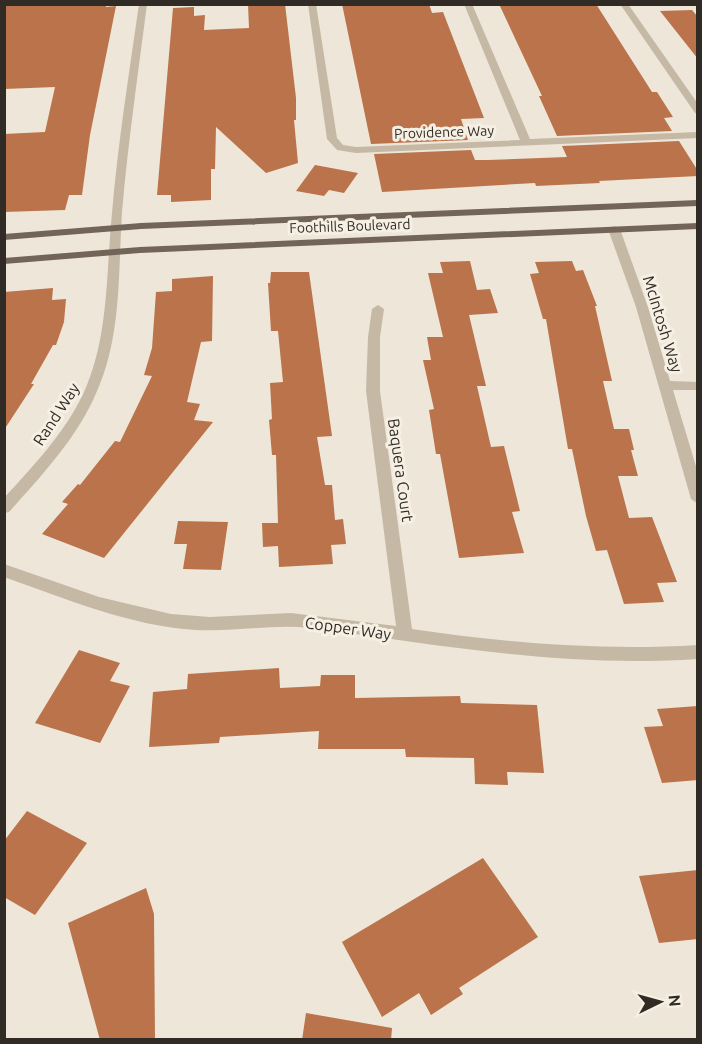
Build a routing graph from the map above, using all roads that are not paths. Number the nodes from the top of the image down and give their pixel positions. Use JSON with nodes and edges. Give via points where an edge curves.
{"nodes":[{"id":1,"x":143,"y":4,"type":"edge"},
{"id":2,"x":312,"y":4,"type":"edge"},
{"id":3,"x":468,"y":4,"type":"edge"},
{"id":4,"x":624,"y":4,"type":"edge"},
{"id":5,"x":698,"y":111,"type":"edge"},
{"id":6,"x":698,"y":135,"type":"edge"},
{"id":7,"x":526,"y":142,"type":"junction"},
{"id":8,"x":698,"y":203,"type":"edge"},
{"id":9,"x":698,"y":226,"type":"edge"},
{"id":10,"x":116,"y":228,"type":"junction"},
{"id":11,"x":614,"y":229,"type":"junction"},
{"id":12,"x":4,"y":237,"type":"edge"},
{"id":13,"x":115,"y":252,"type":"junction"},
{"id":14,"x":4,"y":261,"type":"edge"},
{"id":15,"x":378,"y":309,"type":"dead end"},
{"id":16,"x":665,"y":385,"type":"junction"},
{"id":17,"x":698,"y":386,"type":"edge"},
{"id":18,"x":698,"y":499,"type":"edge"},
{"id":19,"x":4,"y":508,"type":"edge"},
{"id":20,"x":4,"y":570,"type":"edge"},
{"id":21,"x":405,"y":636,"type":"junction"},
{"id":22,"x":698,"y":652,"type":"edge"}],
"edges":[{"from":1,"to":10,"type":"street","name":"Rand Way"},
{"from":2,"to":7,"type":"street","name":"Providence Way","via":[[332,139],[340,148]]},
{"from":3,"to":7,"type":"street"},
{"from":4,"to":5,"type":"street"},
{"from":6,"to":7,"type":"street","name":"Providence Way"},
{"from":8,"to":10,"type":"main road","name":"Foothills Boulevard"},
{"from":9,"to":11,"type":"main road","name":"Foothills Boulevard"},
{"from":10,"to":12,"type":"main road","name":"Foothills Boulevard"},
{"from":10,"to":13,"type":"street","name":"Rand Way"},
{"from":11,"to":13,"type":"main road","name":"Foothills Boulevard"},
{"from":11,"to":16,"type":"street","name":"McIntosh Way"},
{"from":13,"to":14,"type":"main road","name":"Foothills Boulevard"},
{"from":13,"to":19,"type":"street","name":"Rand Way","via":[[104,352],[91,392],[62,440]]},
{"from":15,"to":21,"type":"street","name":"Baquera Court","via":[[373,391]]},
{"from":16,"to":17,"type":"street"},
{"from":16,"to":18,"type":"street","name":"McIntosh Way"},
{"from":20,"to":21,"type":"street","name":"Copper Way","via":[[88,600],[155,618],[198,623],[302,621]]},
{"from":21,"to":22,"type":"street","name":"Copper Way","via":[[536,652]]}]}
